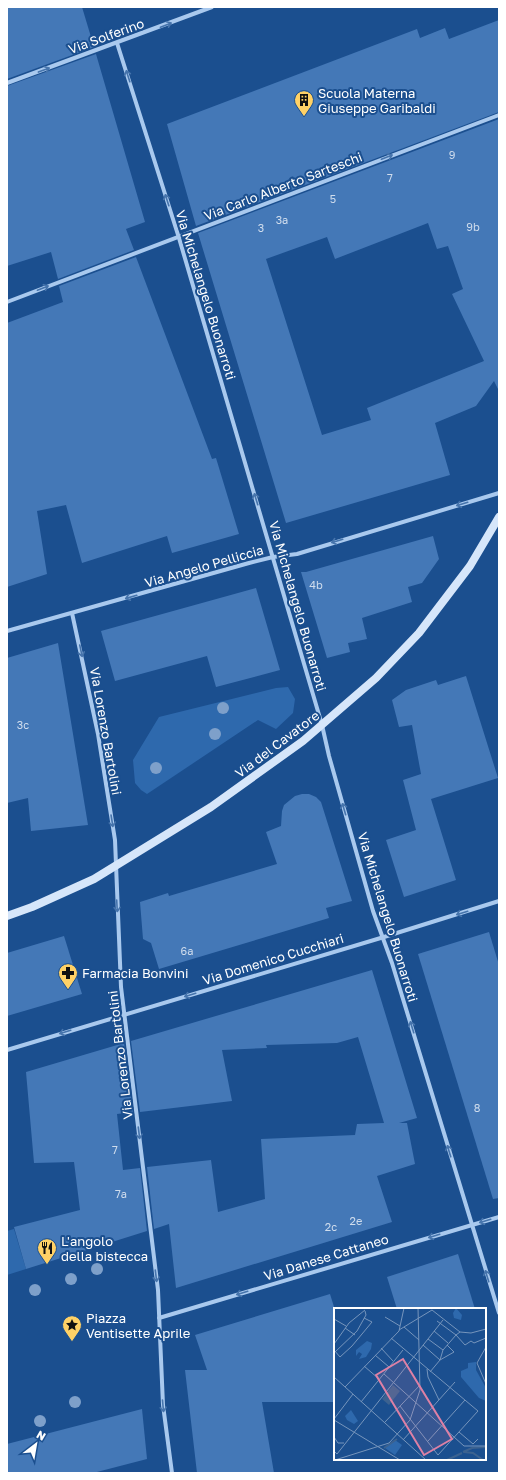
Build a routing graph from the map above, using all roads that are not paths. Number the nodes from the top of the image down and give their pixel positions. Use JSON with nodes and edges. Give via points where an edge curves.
{"nodes":[{"id":1,"x":212,"y":7,"type":"edge"},
{"id":2,"x":117,"y":43,"type":"junction"},
{"id":3,"x":7,"y":83,"type":"edge"},
{"id":4,"x":499,"y":115,"type":"edge"},
{"id":5,"x":179,"y":238,"type":"junction"},
{"id":6,"x":7,"y":302,"type":"edge"},
{"id":7,"x":499,"y":493,"type":"edge"},
{"id":8,"x":499,"y":517,"type":"edge"},
{"id":9,"x":273,"y":557,"type":"junction"},
{"id":10,"x":72,"y":613,"type":"junction"},
{"id":11,"x":7,"y":631,"type":"edge"},
{"id":12,"x":322,"y":725,"type":"junction"},
{"id":13,"x":115,"y":867,"type":"junction"},
{"id":14,"x":499,"y":901,"type":"edge"},
{"id":15,"x":7,"y":916,"type":"edge"},
{"id":16,"x":384,"y":937,"type":"junction"},
{"id":17,"x":125,"y":1015,"type":"junction"},
{"id":18,"x":7,"y":1050,"type":"edge"},
{"id":19,"x":499,"y":1217,"type":"edge"},
{"id":20,"x":472,"y":1225,"type":"junction"},
{"id":21,"x":499,"y":1313,"type":"edge"},
{"id":22,"x":159,"y":1318,"type":"junction"},
{"id":23,"x":172,"y":1473,"type":"edge"}],
"edges":[{"from":2,"to":1,"type":"street","name":"Via Solferino","one_way":true},
{"from":3,"to":2,"type":"street","name":"Via Solferino","one_way":true},
{"from":5,"to":2,"type":"street","name":"Via Michelangelo Buonarroti","one_way":true},
{"from":5,"to":4,"type":"street","name":"Via Carlo Alberto Sarteschi","one_way":true},
{"from":6,"to":5,"type":"street","name":"Via Carlo Alberto Sarteschi","one_way":true},
{"from":9,"to":5,"type":"street","name":"Via Michelangelo Buonarroti","one_way":true},
{"from":7,"to":9,"type":"street","name":"Via Angelo Pelliccia","one_way":true,"via":[[296,554]]},
{"from":8,"to":12,"type":"main road","name":"Via del Cavatore","via":[[470,566],[420,633],[376,678]]},
{"from":9,"to":10,"type":"street","name":"Via Angelo Pelliccia","one_way":true},
{"from":9,"to":12,"type":"street","name":"Via Michelangelo Buonarroti"},
{"from":10,"to":11,"type":"street","name":"Via Angelo Pelliccia"},
{"from":10,"to":13,"type":"street","name":"Via Lorenzo Bartolini","one_way":true,"via":[[98,734],[115,840]]},
{"from":12,"to":13,"type":"main road","name":"Via del Cavatore","via":[[304,741],[211,807]]},
{"from":16,"to":12,"type":"street","name":"Via Michelangelo Buonarroti","one_way":true,"via":[[373,911]]},
{"from":13,"to":15,"type":"main road","name":"Via del Cavatore","via":[[94,880]]},
{"from":13,"to":17,"type":"street","name":"Via Lorenzo Bartolini","one_way":true,"via":[[121,987]]},
{"from":14,"to":16,"type":"street","name":"Via Domenico Cucchiari","one_way":true},
{"from":16,"to":17,"type":"street","name":"Via Domenico Cucchiari","one_way":true},
{"from":20,"to":16,"type":"street","name":"Via Michelangelo Buonarroti","one_way":true},
{"from":17,"to":18,"type":"street","name":"Via Domenico Cucchiari","one_way":true},
{"from":17,"to":22,"type":"street","name":"Via Lorenzo Bartolini","one_way":true,"via":[[158,1290]]},
{"from":19,"to":20,"type":"street","name":"Via Danese Cattaneo","one_way":true},
{"from":21,"to":20,"type":"street","name":"Via Michelangelo Buonarroti","one_way":true},
{"from":20,"to":22,"type":"street","name":"Via Danese Cattaneo","one_way":true},
{"from":22,"to":23,"type":"street","name":"Via Lorenzo Bartolini","one_way":true,"via":[[163,1405]]}]}
